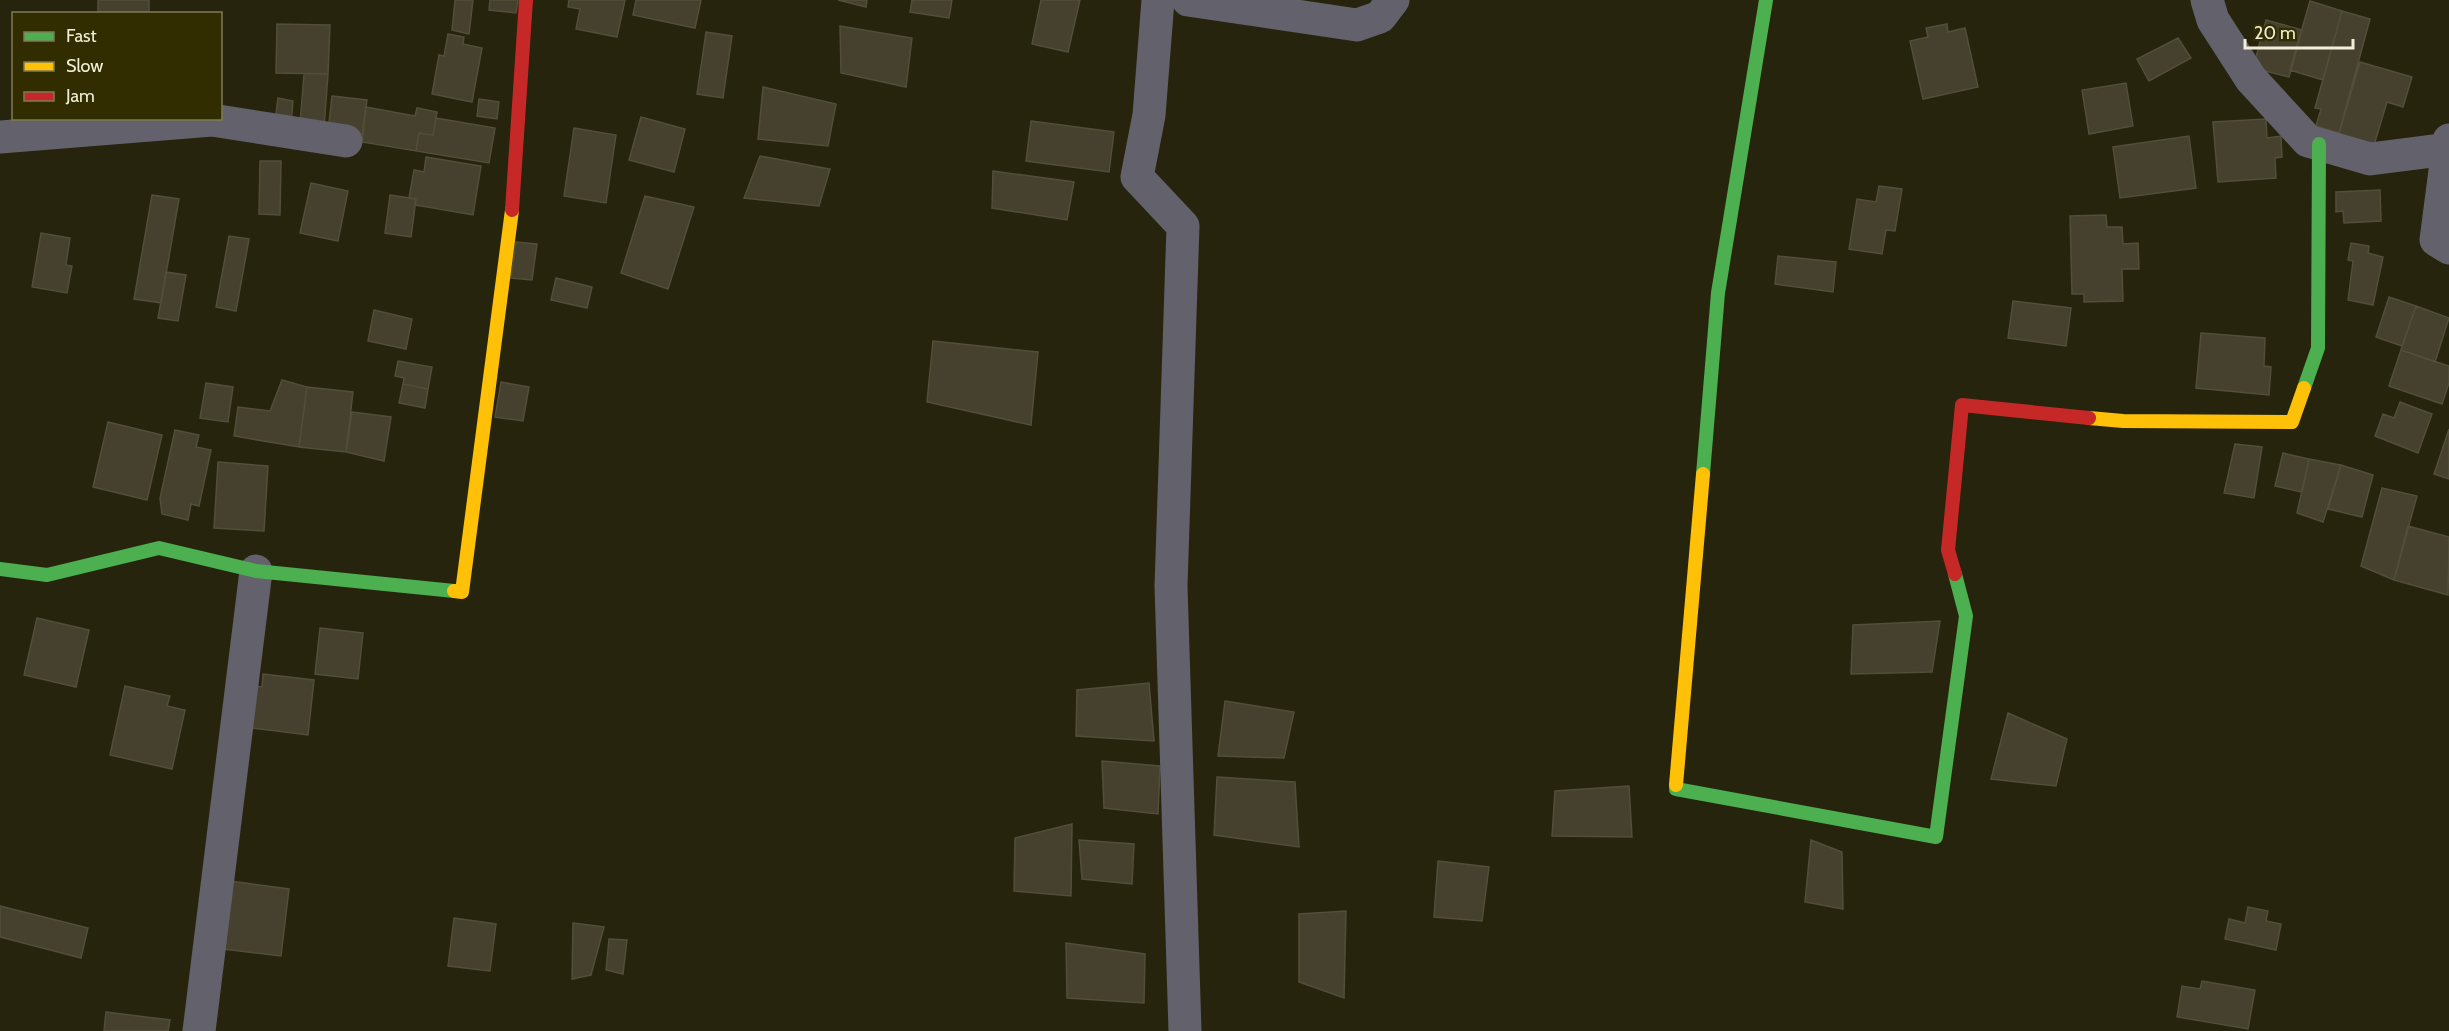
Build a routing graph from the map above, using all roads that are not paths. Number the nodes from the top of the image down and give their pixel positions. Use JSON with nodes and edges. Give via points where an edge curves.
{"nodes":[{"id":1,"x":526,"y":0,"type":"edge"},
{"id":2,"x":1158,"y":0,"type":"edge"},
{"id":3,"x":1188,"y":0,"type":"edge"},
{"id":4,"x":1394,"y":0,"type":"edge"},
{"id":5,"x":1766,"y":0,"type":"edge"},
{"id":6,"x":2207,"y":0,"type":"edge"},
{"id":7,"x":0,"y":137,"type":"edge"},
{"id":8,"x":346,"y":141,"type":"dead end"},
{"id":9,"x":2319,"y":144,"type":"junction"},
{"id":10,"x":2448,"y":145,"type":"edge"},
{"id":11,"x":2449,"y":248,"type":"edge"},
{"id":12,"x":0,"y":569,"type":"edge"},
{"id":13,"x":256,"y":571,"type":"junction"},
{"id":14,"x":199,"y":1031,"type":"edge"},
{"id":15,"x":1185,"y":1031,"type":"edge"}],
"edges":[{"from":1,"to":13,"type":"street","via":[[512,213],[462,592]]},
{"from":2,"to":15,"type":"street","via":[[1149,115],[1137,177],[1184,226],[1171,586]]},
{"from":3,"to":4,"type":"street","via":[[1357,24],[1380,17]]},
{"from":5,"to":9,"type":"street","via":[[1718,293],[1676,789],[1936,837],[1966,616],[1948,550],[1962,405],[2122,422],[2292,422],[2318,348]]},
{"from":6,"to":9,"type":"street","via":[[2213,20],[2251,79],[2308,141]]},
{"from":7,"to":8,"type":"street","via":[[212,120]]},
{"from":9,"to":10,"type":"street","via":[[2370,159]]},
{"from":10,"to":11,"type":"street","via":[[2436,240]]},
{"from":12,"to":13,"type":"street","via":[[47,575],[159,548]]},
{"from":13,"to":14,"type":"street"}]}
